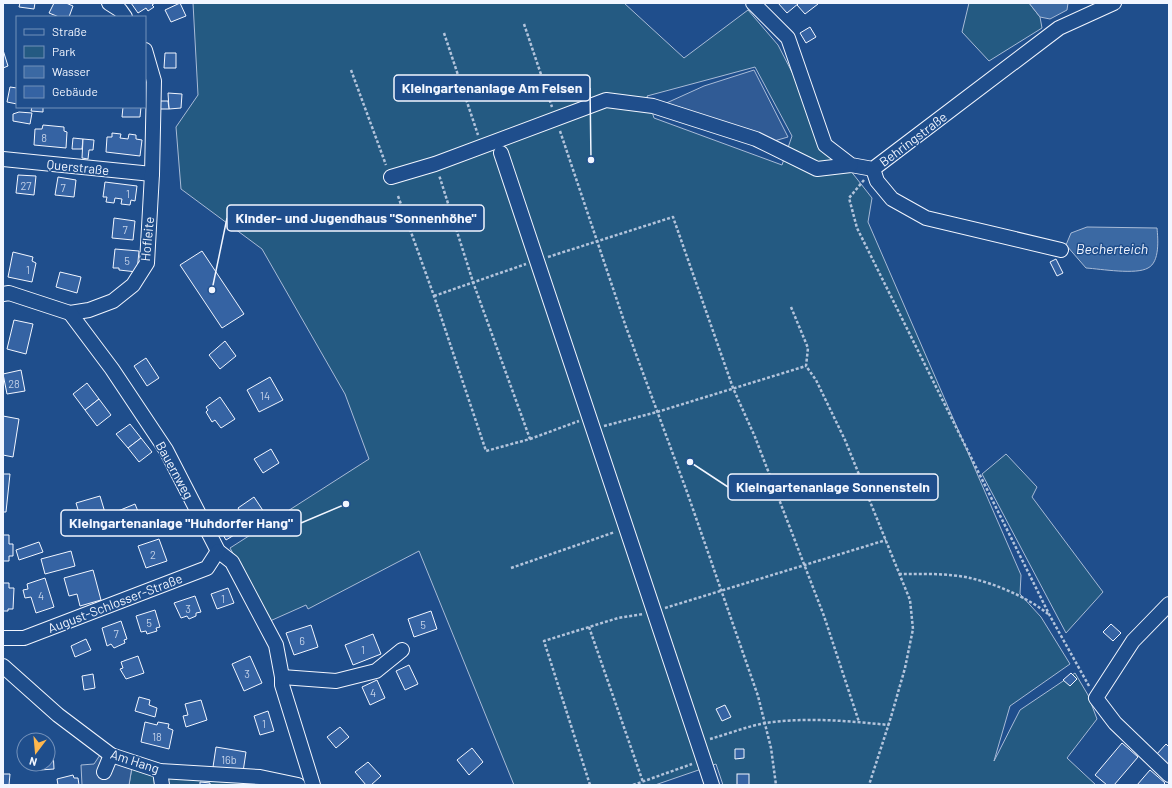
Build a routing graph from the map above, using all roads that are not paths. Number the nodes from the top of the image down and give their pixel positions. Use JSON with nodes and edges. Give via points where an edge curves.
{"nodes":[{"id":1,"x":109,"y":3,"type":"edge"},
{"id":2,"x":753,"y":3,"type":"edge"},
{"id":3,"x":1114,"y":3,"type":"edge"},
{"id":4,"x":124,"y":16,"type":"edge"},
{"id":5,"x":146,"y":54,"type":"edge"},
{"id":6,"x":500,"y":153,"type":"dead end"},
{"id":7,"x":3,"y":160,"type":"edge"},
{"id":8,"x":851,"y":165,"type":"junction"},
{"id":9,"x":873,"y":169,"type":"junction"},
{"id":10,"x":152,"y":174,"type":"junction"},
{"id":11,"x":391,"y":177,"type":"road end"},
{"id":12,"x":1061,"y":250,"type":"dead end"},
{"id":13,"x":3,"y":294,"type":"edge"},
{"id":14,"x":70,"y":313,"type":"junction"},
{"id":15,"x":218,"y":551,"type":"junction"},
{"id":16,"x":1169,"y":604,"type":"edge"},
{"id":17,"x":3,"y":638,"type":"edge"},
{"id":18,"x":402,"y":650,"type":"dead end"},
{"id":19,"x":3,"y":666,"type":"edge"},
{"id":20,"x":282,"y":681,"type":"junction"},
{"id":21,"x":111,"y":755,"type":"junction"},
{"id":22,"x":160,"y":771,"type":"junction"},
{"id":23,"x":104,"y":772,"type":"dead end"},
{"id":24,"x":1169,"y":775,"type":"edge"},
{"id":25,"x":162,"y":785,"type":"edge"},
{"id":26,"x":298,"y":785,"type":"edge"},
{"id":27,"x":312,"y":785,"type":"edge"},
{"id":28,"x":712,"y":785,"type":"edge"}],
"edges":[{"from":1,"to":4,"type":"street"},
{"from":2,"to":8,"type":"street","name":"Behringstraße","via":[[788,38],[825,145]]},
{"from":3,"to":9,"type":"street","name":"Behringstraße","via":[[1059,28]]},
{"from":5,"to":10,"type":"street","name":"Hofleite","via":[[154,82]]},
{"from":6,"to":28,"type":"street"},
{"from":7,"to":10,"type":"street","name":"Querstraße"},
{"from":8,"to":9,"type":"street","name":"Behringstraße"},
{"from":8,"to":11,"type":"street","via":[[818,169],[756,139],[653,106],[606,100],[435,164]]},
{"from":9,"to":12,"type":"street","via":[[877,181],[892,199],[926,218]]},
{"from":10,"to":14,"type":"street","name":"Hofleite","via":[[147,263],[133,285],[113,302]]},
{"from":13,"to":14,"type":"street","name":"Hofleite","via":[[9,293]]},
{"from":14,"to":15,"type":"street","name":"Bauernweg","via":[[112,369],[166,450]]},
{"from":15,"to":17,"type":"street","name":"August-Schlosser-Straße","via":[[207,568],[24,638]]},
{"from":15,"to":20,"type":"street","name":"Bauernweg","via":[[232,562],[276,645]]},
{"from":16,"to":24,"type":"street","via":[[1133,641],[1096,698],[1115,723]]},
{"from":18,"to":20,"type":"street","via":[[376,671],[336,681]]},
{"from":19,"to":21,"type":"street","name":"Am Hang","via":[[58,715]]},
{"from":20,"to":27,"type":"street","name":"Bauernweg"},
{"from":21,"to":22,"type":"street","name":"Am Hang"},
{"from":21,"to":23,"type":"street"},
{"from":22,"to":25,"type":"street"},
{"from":22,"to":26,"type":"street","name":"Am Hang","via":[[260,777]]}]}
